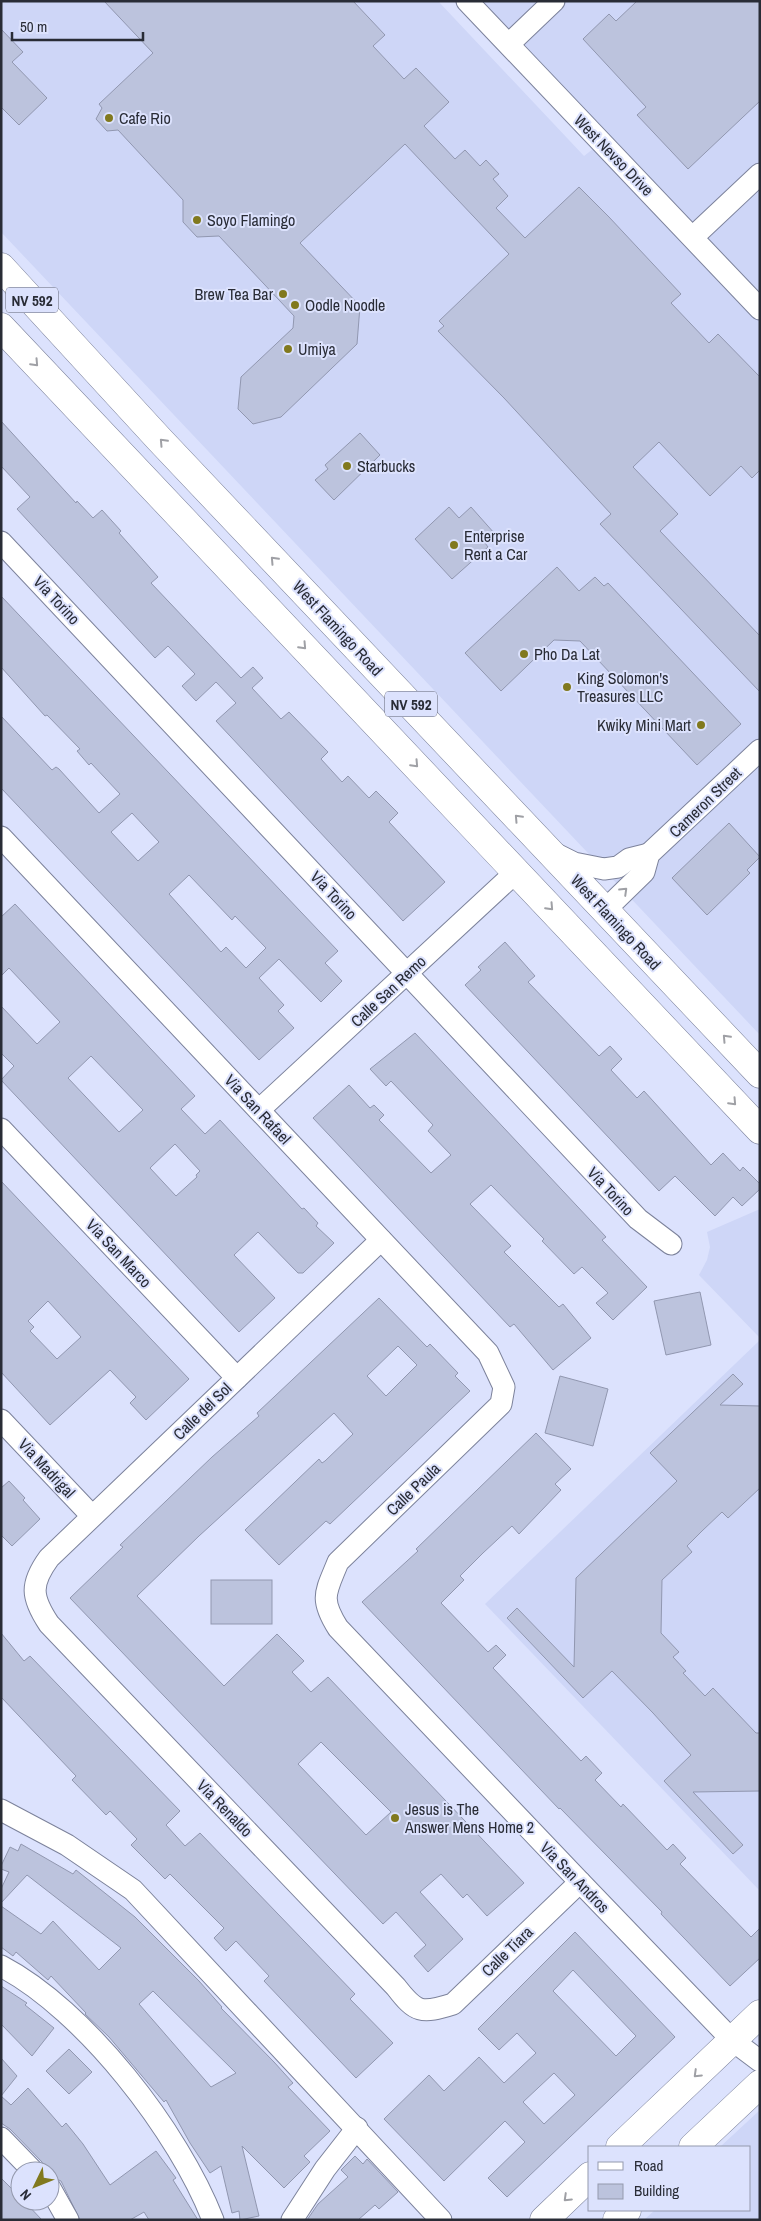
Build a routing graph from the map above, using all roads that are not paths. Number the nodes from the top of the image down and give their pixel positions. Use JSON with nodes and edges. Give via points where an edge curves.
{"nodes":[{"id":1,"x":467,"y":1,"type":"edge"},
{"id":2,"x":554,"y":1,"type":"edge"},
{"id":3,"x":509,"y":44,"type":"junction"},
{"id":4,"x":760,"y":174,"type":"edge"},
{"id":5,"x":693,"y":237,"type":"junction"},
{"id":6,"x":1,"y":267,"type":"edge"},
{"id":7,"x":760,"y":309,"type":"edge"},
{"id":8,"x":1,"y":328,"type":"edge"},
{"id":9,"x":141,"y":474,"type":"junction"},
{"id":10,"x":1,"y":542,"type":"edge"},
{"id":11,"x":302,"y":589,"type":"junction"},
{"id":12,"x":275,"y":616,"type":"junction"},
{"id":13,"x":383,"y":675,"type":"junction"},
{"id":14,"x":760,"y":750,"type":"edge"},
{"id":15,"x":4,"y":847,"type":"edge"},
{"id":16,"x":546,"y":847,"type":"junction"},
{"id":17,"x":650,"y":854,"type":"junction"},
{"id":18,"x":516,"y":872,"type":"junction"},
{"id":19,"x":605,"y":910,"type":"junction"},
{"id":20,"x":407,"y":973,"type":"junction"},
{"id":21,"x":645,"y":1008,"type":"junction"},
{"id":22,"x":760,"y":1074,"type":"edge"},
{"id":23,"x":760,"y":1084,"type":"edge"},
{"id":24,"x":259,"y":1110,"type":"junction"},
{"id":25,"x":1,"y":1129,"type":"edge"},
{"id":26,"x":760,"y":1130,"type":"edge"},
{"id":27,"x":381,"y":1240,"type":"junction"},
{"id":28,"x":671,"y":1244,"type":"dead end"},
{"id":29,"x":237,"y":1378,"type":"junction"},
{"id":30,"x":504,"y":1387,"type":"joint"},
{"id":31,"x":1,"y":1420,"type":"edge"},
{"id":32,"x":92,"y":1516,"type":"junction"},
{"id":33,"x":34,"y":1590,"type":"joint"},
{"id":34,"x":325,"y":1594,"type":"joint"},
{"id":35,"x":1,"y":1810,"type":"edge"},
{"id":36,"x":580,"y":1882,"type":"junction"},
{"id":37,"x":1,"y":1966,"type":"edge"},
{"id":38,"x":430,"y":2011,"type":"joint"},
{"id":39,"x":760,"y":2014,"type":"edge"},
{"id":40,"x":732,"y":2040,"type":"junction"},
{"id":41,"x":760,"y":2061,"type":"edge"},
{"id":42,"x":760,"y":2084,"type":"edge"},
{"id":43,"x":357,"y":2128,"type":"junction"},
{"id":44,"x":1,"y":2138,"type":"edge"},
{"id":45,"x":621,"y":2146,"type":"edge"},
{"id":46,"x":694,"y":2146,"type":"edge"},
{"id":47,"x":23,"y":2161,"type":"edge"},
{"id":48,"x":588,"y":2178,"type":"edge"},
{"id":49,"x":60,"y":2206,"type":"edge"},
{"id":50,"x":626,"y":2211,"type":"edge"},
{"id":51,"x":68,"y":2220,"type":"edge"},
{"id":52,"x":213,"y":2220,"type":"edge"},
{"id":53,"x":292,"y":2220,"type":"edge"},
{"id":54,"x":441,"y":2220,"type":"edge"},
{"id":55,"x":544,"y":2220,"type":"edge"},
{"id":56,"x":617,"y":2220,"type":"edge"}],
"edges":[{"from":1,"to":3,"type":"street","name":"West Nevso Drive"},
{"from":2,"to":3,"type":"street"},
{"from":3,"to":5,"type":"street","name":"West Nevso Drive"},
{"from":4,"to":5,"type":"street"},
{"from":5,"to":7,"type":"street","name":"West Nevso Drive"},
{"from":11,"to":6,"type":"main road","name":"West Flamingo Road","number":"NV 592","one_way":true},
{"from":8,"to":9,"type":"main road","number":"NV 592","one_way":true},
{"from":9,"to":11,"type":"main road","via":[[193,507],[283,596],[289,597]]},
{"from":9,"to":12,"type":"main road","number":"NV 592"},
{"from":10,"to":20,"type":"street","name":"Via Torino"},
{"from":11,"to":13,"type":"main road","name":"West Flamingo Road","number":"NV 592"},
{"from":12,"to":13,"type":"main road","via":[[294,615],[305,620],[349,664]]},
{"from":12,"to":18,"type":"main road","number":"NV 592","one_way":true},
{"from":16,"to":13,"type":"main road","name":"West Flamingo Road","number":"NV 592","one_way":true},
{"from":14,"to":17,"type":"street","name":"Cameron Street"},
{"from":15,"to":24,"type":"street","name":"Via San Rafael"},
{"from":16,"to":17,"type":"street","name":"Cameron Street","via":[[574,863],[604,869]]},
{"from":16,"to":19,"type":"main road","name":"West Flamingo Road","number":"NV 592"},
{"from":19,"to":17,"type":"street","name":"Cameron Street","one_way":true,"via":[[644,872]]},
{"from":18,"to":19,"type":"main road","via":[[551,882],[570,900],[591,911]]},
{"from":18,"to":20,"type":"street","name":"Calle San Remo"},
{"from":18,"to":21,"type":"main road","number":"NV 592","one_way":true},
{"from":22,"to":19,"type":"main road","name":"West Flamingo Road","number":"NV 592","one_way":true},
{"from":20,"to":24,"type":"street","name":"Calle San Remo"},
{"from":20,"to":28,"type":"street","name":"Via Torino","via":[[638,1219]]},
{"from":21,"to":23,"type":"main road","via":[[667,1005],[721,1061]]},
{"from":21,"to":26,"type":"main road","number":"NV 592","one_way":true},
{"from":24,"to":27,"type":"street","name":"Via San Rafael"},
{"from":25,"to":29,"type":"street","name":"Via San Marco"},
{"from":27,"to":29,"type":"street","name":"Calle del Sol"},
{"from":27,"to":30,"type":"street","name":"Via San Rafael","via":[[488,1353]]},
{"from":29,"to":32,"type":"street","name":"Calle del Sol"},
{"from":30,"to":34,"type":"street","name":"Calle Paula","via":[[501,1404],[338,1562]]},
{"from":31,"to":32,"type":"street","name":"Via Madrigal"},
{"from":32,"to":33,"type":"street","name":"Calle del Sol","via":[[49,1558],[38,1574]]},
{"from":33,"to":38,"type":"street","name":"Via Renaldo","via":[[39,1609],[49,1624],[396,1987],[410,2006]]},
{"from":34,"to":36,"type":"street","name":"Via San Andros","via":[[328,1612],[338,1628]]},
{"from":35,"to":43,"type":"street","via":[[67,1845],[133,1890]]},
{"from":36,"to":38,"type":"street","name":"Calle Tiara","via":[[453,2004]]},
{"from":36,"to":40,"type":"street","name":"Via San Andros"},
{"from":37,"to":52,"type":"street","via":[[66,2013],[122,2073],[168,2134],[202,2191]]},
{"from":39,"to":40,"type":"main road"},
{"from":40,"to":41,"type":"street","name":"Via San Andros"},
{"from":40,"to":45,"type":"main road","one_way":true},
{"from":42,"to":46,"type":"main road"},
{"from":43,"to":53,"type":"street","via":[[324,2169]]},
{"from":43,"to":54,"type":"street"},
{"from":44,"to":47,"type":"street"},
{"from":48,"to":55,"type":"main road","one_way":true},
{"from":49,"to":51,"type":"street"},
{"from":50,"to":56,"type":"main road"}]}
